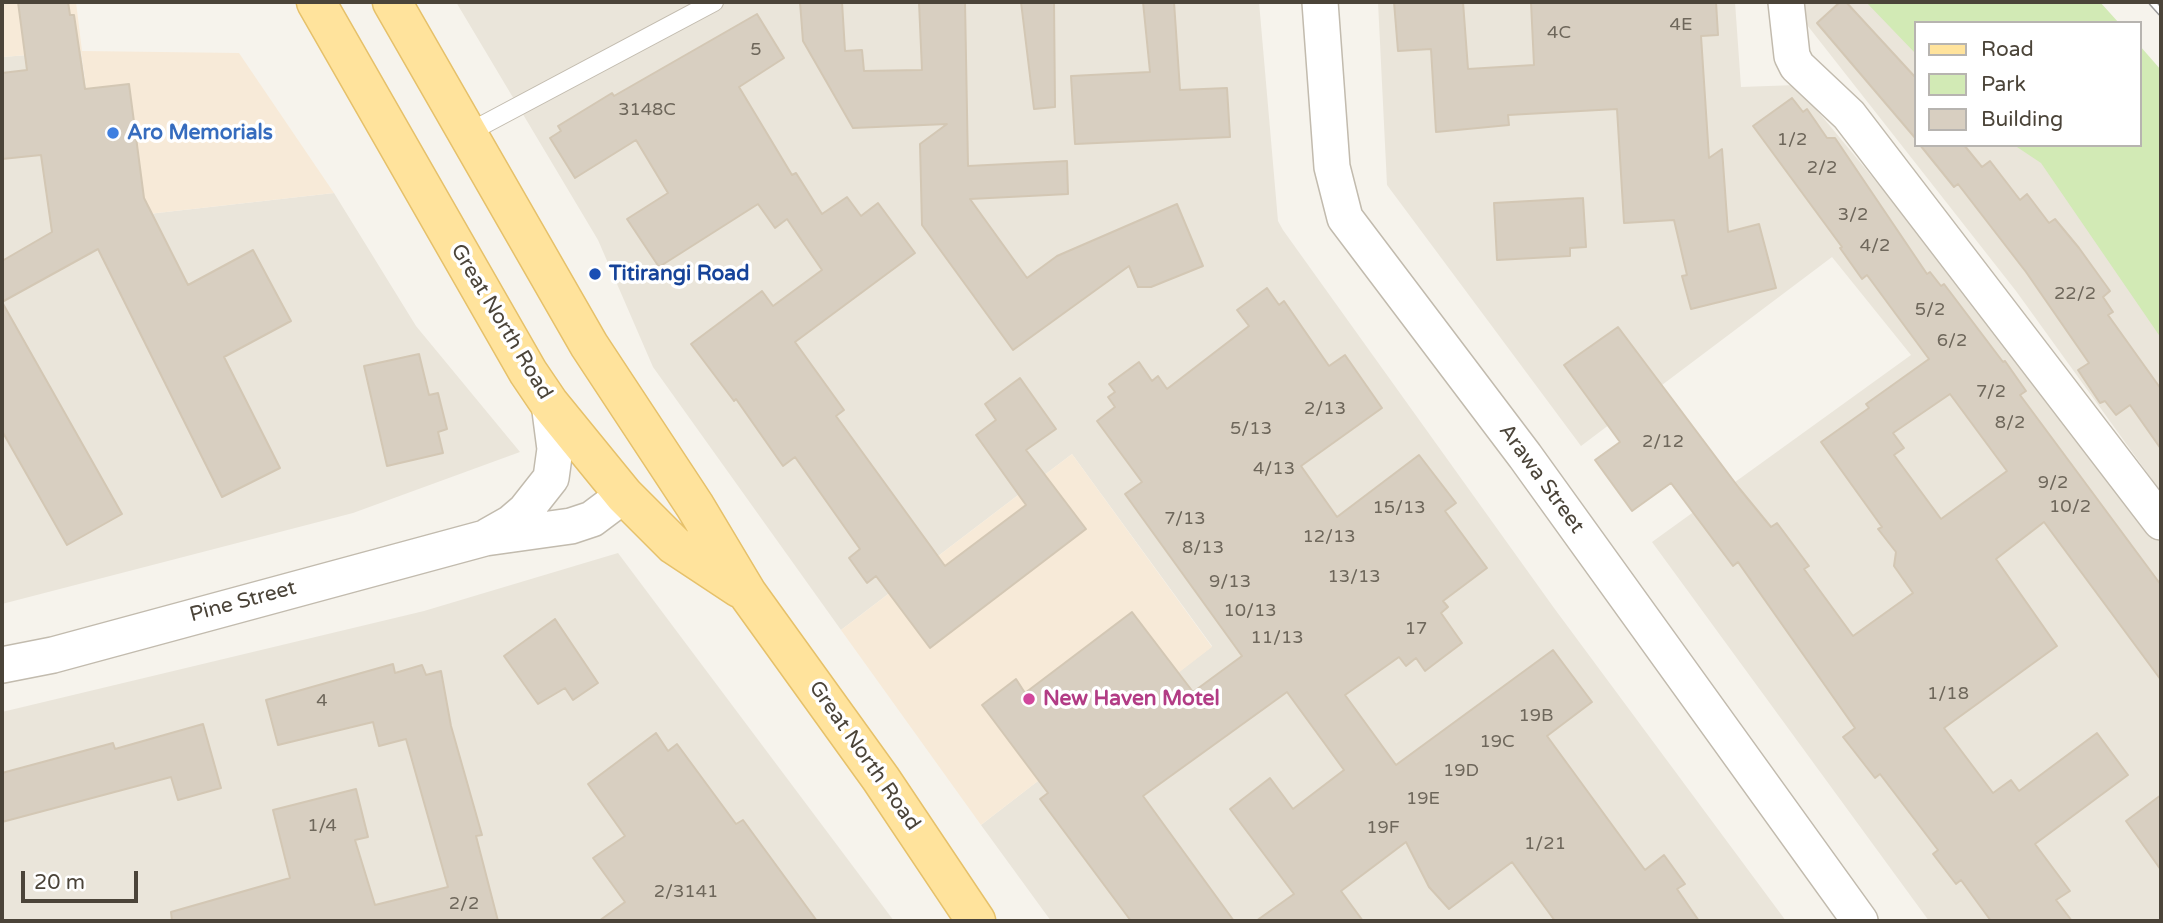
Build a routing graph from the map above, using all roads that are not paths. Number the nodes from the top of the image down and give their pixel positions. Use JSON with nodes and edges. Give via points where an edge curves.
{"nodes":[{"id":1,"x":392,"y":2,"type":"edge"},
{"id":2,"x":714,"y":2,"type":"edge"},
{"id":3,"x":1320,"y":2,"type":"edge"},
{"id":4,"x":1786,"y":2,"type":"edge"},
{"id":5,"x":315,"y":8,"type":"edge"},
{"id":6,"x":466,"y":134,"type":"junction"},
{"id":7,"x":621,"y":390,"type":"junction"},
{"id":8,"x":549,"y":402,"type":"junction"},
{"id":9,"x":624,"y":495,"type":"junction"},
{"id":10,"x":2161,"y":522,"type":"edge"},
{"id":11,"x":485,"y":538,"type":"junction"},
{"id":12,"x":747,"y":593,"type":"junction"},
{"id":13,"x":2,"y":665,"type":"edge"},
{"id":14,"x":976,"y":921,"type":"edge"},
{"id":15,"x":1860,"y":921,"type":"edge"}],
"edges":[{"from":1,"to":6,"type":"main road","name":"Great North Road"},
{"from":2,"to":6,"type":"lane"},
{"from":3,"to":15,"type":"street","name":"Arawa Street","via":[[1332,167],[1345,218],[1525,456]]},
{"from":4,"to":10,"type":"street","via":[[1797,66],[1849,115]]},
{"from":5,"to":8,"type":"main road","name":"Great North Road"},
{"from":6,"to":7,"type":"main road","name":"Great North Road","via":[[589,345]]},
{"from":7,"to":9,"type":"main road","via":[[636,468]]},
{"from":7,"to":12,"type":"main road","name":"Great North Road"},
{"from":8,"to":9,"type":"main road","name":"Great North Road"},
{"from":8,"to":11,"type":"street","name":"Pine Street","via":[[555,449],[551,478],[511,523]]},
{"from":9,"to":11,"type":"street","name":"Pine Street","via":[[592,519],[572,526]]},
{"from":9,"to":12,"type":"main road","name":"Great North Road","via":[[674,545]]},
{"from":11,"to":13,"type":"street","name":"Pine Street"},
{"from":12,"to":14,"type":"main road","name":"Great North Road"}]}
